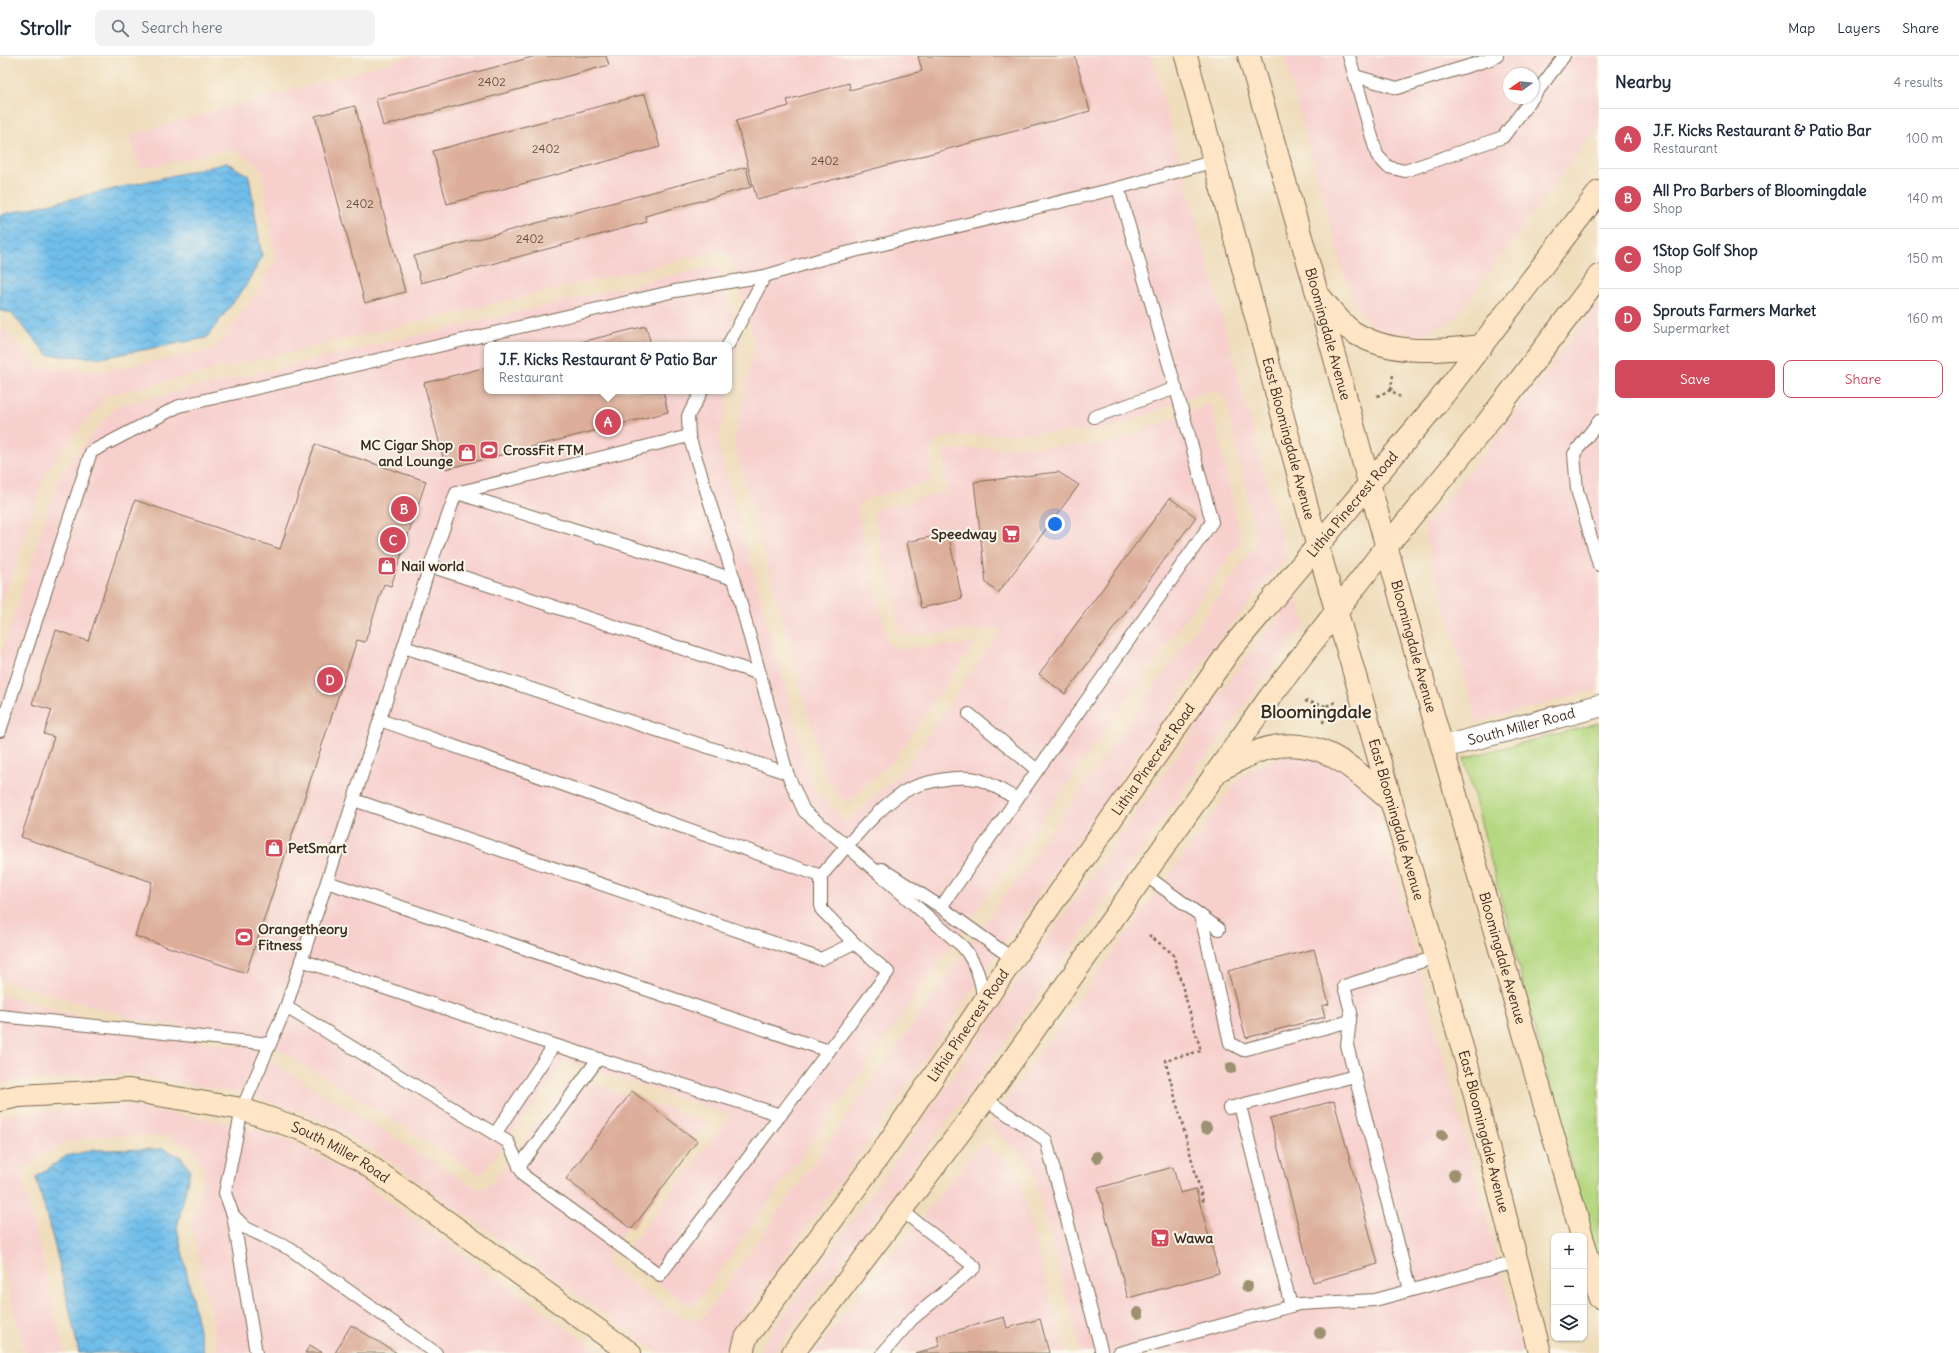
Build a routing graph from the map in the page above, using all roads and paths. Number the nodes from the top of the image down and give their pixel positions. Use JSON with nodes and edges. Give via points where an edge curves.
{"nodes":[{"id":1,"x":1186,"y":56,"type":"edge"},
{"id":2,"x":1249,"y":56,"type":"edge"},
{"id":3,"x":1349,"y":56,"type":"edge"},
{"id":4,"x":1497,"y":56,"type":"edge"},
{"id":5,"x":1564,"y":56,"type":"edge"},
{"id":6,"x":1355,"y":76,"type":"junction"},
{"id":7,"x":1215,"y":161,"type":"junction"},
{"id":8,"x":1118,"y":188,"type":"junction"},
{"id":9,"x":1599,"y":192,"type":"edge"},
{"id":10,"x":765,"y":276,"type":"junction"},
{"id":11,"x":1599,"y":276,"type":"edge"},
{"id":12,"x":1317,"y":293,"type":"junction"},
{"id":13,"x":730,"y":342,"type":"edge"},
{"id":14,"x":1482,"y":346,"type":"junction"},
{"id":15,"x":1394,"y":370,"type":"dead end"},
{"id":16,"x":1176,"y":388,"type":"junction"},
{"id":17,"x":1391,"y":390,"type":"junction"},
{"id":18,"x":700,"y":394,"type":"edge"},
{"id":19,"x":1377,"y":396,"type":"dead end"},
{"id":20,"x":1400,"y":397,"type":"dead end"},
{"id":21,"x":1094,"y":417,"type":"dead end"},
{"id":22,"x":1599,"y":421,"type":"edge"},
{"id":23,"x":689,"y":436,"type":"junction"},
{"id":24,"x":1369,"y":484,"type":"junction"},
{"id":25,"x":456,"y":493,"type":"junction"},
{"id":26,"x":1318,"y":544,"type":"junction"},
{"id":27,"x":1386,"y":547,"type":"junction"},
{"id":28,"x":1599,"y":565,"type":"edge"},
{"id":29,"x":430,"y":566,"type":"junction"},
{"id":30,"x":734,"y":579,"type":"junction"},
{"id":31,"x":1337,"y":610,"type":"junction"},
{"id":32,"x":404,"y":647,"type":"junction"},
{"id":33,"x":760,"y":674,"type":"junction"},
{"id":34,"x":1305,"y":701,"type":"dead end"},
{"id":35,"x":1336,"y":702,"type":"dead end"},
{"id":36,"x":1326,"y":706,"type":"junction"},
{"id":37,"x":1599,"y":706,"type":"edge"},
{"id":38,"x":969,"y":714,"type":"dead end"},
{"id":39,"x":380,"y":720,"type":"junction"},
{"id":40,"x":1323,"y":723,"type":"dead end"},
{"id":41,"x":0,"y":731,"type":"edge"},
{"id":42,"x":1443,"y":747,"type":"junction"},
{"id":43,"x":1037,"y":770,"type":"junction"},
{"id":44,"x":1218,"y":770,"type":"junction"},
{"id":45,"x":787,"y":773,"type":"junction"},
{"id":46,"x":1017,"y":799,"type":"junction"},
{"id":47,"x":354,"y":800,"type":"junction"},
{"id":48,"x":1391,"y":801,"type":"junction"},
{"id":49,"x":847,"y":846,"type":"junction"},
{"id":50,"x":1144,"y":874,"type":"junction"},
{"id":51,"x":821,"y":876,"type":"junction"},
{"id":52,"x":327,"y":882,"type":"junction"},
{"id":53,"x":941,"y":907,"type":"junction"},
{"id":54,"x":1201,"y":916,"type":"junction"},
{"id":55,"x":1219,"y":929,"type":"dead end"},
{"id":56,"x":1149,"y":935,"type":"dead end"},
{"id":57,"x":854,"y":943,"type":"junction"},
{"id":58,"x":1436,"y":957,"type":"junction"},
{"id":59,"x":1013,"y":959,"type":"junction"},
{"id":60,"x":301,"y":960,"type":"junction"},
{"id":61,"x":983,"y":1003,"type":"junction"},
{"id":62,"x":286,"y":1007,"type":"junction"},
{"id":63,"x":0,"y":1016,"type":"edge"},
{"id":64,"x":1350,"y":1021,"type":"junction"},
{"id":65,"x":270,"y":1044,"type":"junction"},
{"id":66,"x":554,"y":1045,"type":"junction"},
{"id":67,"x":829,"y":1051,"type":"junction"},
{"id":68,"x":598,"y":1059,"type":"junction"},
{"id":69,"x":1356,"y":1076,"type":"junction"},
{"id":70,"x":985,"y":1099,"type":"junction"},
{"id":71,"x":0,"y":1100,"type":"edge"},
{"id":72,"x":242,"y":1109,"type":"junction"},
{"id":73,"x":781,"y":1115,"type":"junction"},
{"id":74,"x":496,"y":1134,"type":"junction"},
{"id":75,"x":519,"y":1167,"type":"junction"},
{"id":76,"x":1200,"y":1202,"type":"dead end"},
{"id":77,"x":901,"y":1210,"type":"junction"},
{"id":78,"x":233,"y":1215,"type":"junction"},
{"id":79,"x":1581,"y":1233,"type":"edge"},
{"id":80,"x":1587,"y":1254,"type":"edge"},
{"id":81,"x":1516,"y":1262,"type":"junction"},
{"id":82,"x":1410,"y":1290,"type":"junction"},
{"id":83,"x":1599,"y":1297,"type":"edge"},
{"id":84,"x":1291,"y":1306,"type":"junction"},
{"id":85,"x":256,"y":1353,"type":"edge"},
{"id":86,"x":436,"y":1353,"type":"edge"},
{"id":87,"x":630,"y":1353,"type":"edge"},
{"id":88,"x":742,"y":1353,"type":"edge"},
{"id":89,"x":793,"y":1353,"type":"edge"},
{"id":90,"x":883,"y":1353,"type":"edge"},
{"id":91,"x":1102,"y":1353,"type":"edge"},
{"id":92,"x":1119,"y":1353,"type":"edge"},
{"id":93,"x":1540,"y":1353,"type":"edge"}],
"edges":[{"from":1,"to":7,"type":"main road","name":"East Bloomingdale Avenue"},
{"from":2,"to":12,"type":"main road","name":"Bloomingdale Avenue"},
{"from":3,"to":6,"type":"lane"},
{"from":4,"to":6,"type":"lane","via":[[1397,88]]},
{"from":5,"to":6,"type":"lane","via":[[1504,137],[1405,171],[1388,167],[1377,155]]},
{"from":7,"to":8,"type":"lane"},
{"from":7,"to":26,"type":"main road","name":"East Bloomingdale Avenue"},
{"from":8,"to":10,"type":"lane","via":[[825,258]]},
{"from":8,"to":16,"type":"lane"},
{"from":9,"to":14,"type":"main road","name":"Lithia Pinecrest Road"},
{"from":10,"to":13,"type":"lane"},
{"from":10,"to":41,"type":"lane","via":[[676,291],[179,406],[91,452]]},
{"from":11,"to":27,"type":"main road","via":[[1478,435]]},
{"from":12,"to":14,"type":"main road","via":[[1335,316],[1352,331],[1371,341],[1398,349],[1418,350]]},
{"from":12,"to":24,"type":"main road","name":"Bloomingdale Avenue"},
{"from":14,"to":24,"type":"main road","name":"Lithia Pinecrest Road"},
{"from":15,"to":17,"type":"path"},
{"from":16,"to":21,"type":"lane"},
{"from":16,"to":43,"type":"lane","via":[[1212,522]]},
{"from":17,"to":19,"type":"path"},
{"from":17,"to":20,"type":"path"},
{"from":18,"to":23,"type":"lane","via":[[688,416]]},
{"from":22,"to":28,"type":"lane","via":[[1574,454],[1577,490]]},
{"from":23,"to":25,"type":"lane"},
{"from":23,"to":30,"type":"lane"},
{"from":24,"to":26,"type":"main road","name":"Lithia Pinecrest Road"},
{"from":24,"to":27,"type":"main road","name":"Bloomingdale Avenue"},
{"from":25,"to":29,"type":"lane"},
{"from":25,"to":30,"type":"lane"},
{"from":26,"to":31,"type":"main road","name":"East Bloomingdale Avenue"},
{"from":26,"to":59,"type":"main road","name":"Lithia Pinecrest Road","via":[[1230,650]]},
{"from":27,"to":31,"type":"main road"},
{"from":27,"to":42,"type":"main road","name":"Bloomingdale Avenue"},
{"from":29,"to":32,"type":"lane"},
{"from":29,"to":33,"type":"lane"},
{"from":30,"to":33,"type":"lane"},
{"from":31,"to":44,"type":"main road"},
{"from":31,"to":48,"type":"main road","name":"East Bloomingdale Avenue"},
{"from":32,"to":39,"type":"lane"},
{"from":32,"to":45,"type":"lane"},
{"from":33,"to":45,"type":"lane"},
{"from":34,"to":36,"type":"path"},
{"from":35,"to":36,"type":"path"},
{"from":36,"to":40,"type":"path"},
{"from":37,"to":42,"type":"street","name":"South Miller Road"},
{"from":38,"to":43,"type":"lane"},
{"from":39,"to":47,"type":"lane"},
{"from":39,"to":51,"type":"lane"},
{"from":42,"to":79,"type":"main road","name":"Bloomingdale Avenue"},
{"from":43,"to":46,"type":"lane"},
{"from":44,"to":48,"type":"main road","via":[[1268,748],[1292,745],[1321,749],[1348,765]]},
{"from":44,"to":50,"type":"main road"},
{"from":45,"to":49,"type":"lane","via":[[804,811]]},
{"from":46,"to":49,"type":"lane","via":[[976,779],[938,780],[903,792]]},
{"from":46,"to":53,"type":"lane"},
{"from":47,"to":52,"type":"lane"},
{"from":47,"to":57,"type":"lane","via":[[821,959]]},
{"from":48,"to":58,"type":"main road","name":"East Bloomingdale Avenue"},
{"from":49,"to":51,"type":"lane"},
{"from":49,"to":53,"type":"lane"},
{"from":49,"to":61,"type":"lane","via":[[971,956],[983,987]]},
{"from":50,"to":54,"type":"lane"},
{"from":50,"to":70,"type":"main road"},
{"from":51,"to":57,"type":"lane","via":[[821,909]]},
{"from":52,"to":60,"type":"lane"},
{"from":52,"to":67,"type":"lane"},
{"from":53,"to":59,"type":"lane"},
{"from":54,"to":55,"type":"lane"},
{"from":54,"to":64,"type":"lane","via":[[1230,1043],[1243,1050]]},
{"from":56,"to":76,"type":"path","via":[[1173,954],[1201,1051],[1165,1060],[1203,1201]]},
{"from":57,"to":67,"type":"lane","via":[[888,972]]},
{"from":58,"to":64,"type":"lane","via":[[1344,986],[1351,1012]]},
{"from":58,"to":81,"type":"main road","name":"East Bloomingdale Avenue","via":[[1490,1153]]},
{"from":59,"to":61,"type":"main road","name":"Lithia Pinecrest Road"},
{"from":60,"to":62,"type":"lane"},
{"from":60,"to":66,"type":"lane"},
{"from":61,"to":88,"type":"main road","name":"Lithia Pinecrest Road","via":[[888,1142],[746,1338]]},
{"from":62,"to":65,"type":"lane"},
{"from":62,"to":74,"type":"lane"},
{"from":63,"to":65,"type":"lane"},
{"from":64,"to":69,"type":"lane","via":[[1347,1045]]},
{"from":65,"to":72,"type":"lane"},
{"from":66,"to":68,"type":"lane"},
{"from":66,"to":74,"type":"lane"},
{"from":67,"to":73,"type":"lane"},
{"from":68,"to":73,"type":"lane"},
{"from":68,"to":75,"type":"lane"},
{"from":69,"to":82,"type":"lane"},
{"from":69,"to":84,"type":"lane","via":[[1234,1107]]},
{"from":70,"to":77,"type":"main road"},
{"from":70,"to":91,"type":"lane","via":[[1046,1140]]},
{"from":71,"to":72,"type":"main road","name":"South Miller Road","via":[[19,1096],[129,1090]]},
{"from":72,"to":78,"type":"lane","via":[[225,1193]]},
{"from":72,"to":87,"type":"main road","name":"South Miller Road","via":[[306,1131],[362,1161]]},
{"from":73,"to":75,"type":"lane","via":[[660,1275],[524,1176]]},
{"from":74,"to":75,"type":"lane","via":[[508,1142]]},
{"from":77,"to":89,"type":"main road"},
{"from":77,"to":90,"type":"lane","via":[[975,1267],[912,1319]]},
{"from":78,"to":85,"type":"lane"},
{"from":78,"to":86,"type":"lane","via":[[246,1228],[290,1249]]},
{"from":80,"to":83,"type":"main road"},
{"from":81,"to":82,"type":"lane"},
{"from":81,"to":93,"type":"main road","name":"East Bloomingdale Avenue"},
{"from":82,"to":84,"type":"lane","via":[[1375,1300]]},
{"from":84,"to":92,"type":"lane"}]}
